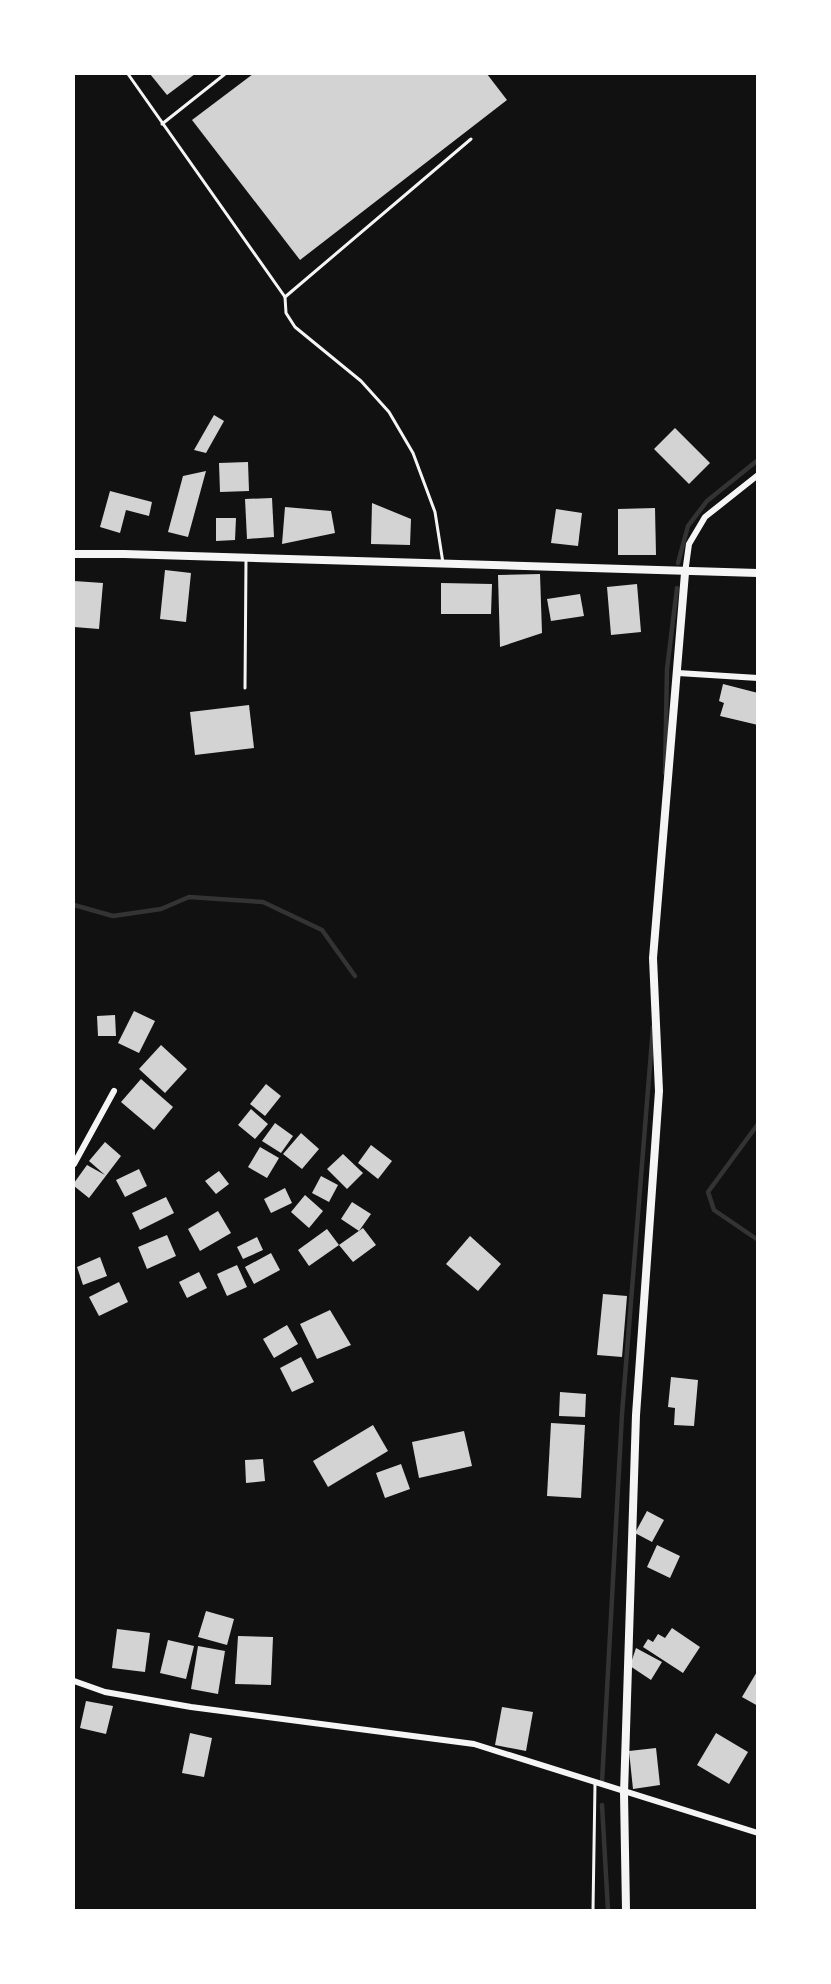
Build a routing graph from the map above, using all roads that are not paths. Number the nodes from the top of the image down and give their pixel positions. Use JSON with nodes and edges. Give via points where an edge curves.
{"nodes":[{"id":1,"x":128,"y":74,"type":"edge"},
{"id":2,"x":225,"y":74,"type":"edge"},
{"id":3,"x":162,"y":124,"type":"junction"},
{"id":4,"x":471,"y":139,"type":"dead end"},
{"id":5,"x":285,"y":297,"type":"junction"},
{"id":6,"x":758,"y":475,"type":"edge"},
{"id":7,"x":74,"y":554,"type":"edge"},
{"id":8,"x":246,"y":558,"type":"junction"},
{"id":9,"x":443,"y":564,"type":"junction"},
{"id":10,"x":685,"y":573,"type":"junction"},
{"id":11,"x":758,"y":573,"type":"edge"},
{"id":12,"x":678,"y":673,"type":"junction"},
{"id":13,"x":758,"y":678,"type":"edge"},
{"id":14,"x":245,"y":688,"type":"dead end"},
{"id":15,"x":114,"y":1091,"type":"dead end"},
{"id":16,"x":74,"y":1164,"type":"edge"},
{"id":17,"x":74,"y":1681,"type":"edge"},
{"id":18,"x":595,"y":1784,"type":"junction"},
{"id":19,"x":624,"y":1793,"type":"junction"},
{"id":20,"x":758,"y":1833,"type":"edge"},
{"id":21,"x":592,"y":1911,"type":"edge"},
{"id":22,"x":626,"y":1911,"type":"edge"}],
"edges":[{"from":1,"to":3,"type":"lane"},
{"from":2,"to":3,"type":"lane"},
{"from":3,"to":5,"type":"lane"},
{"from":4,"to":5,"type":"lane"},
{"from":5,"to":9,"type":"lane","via":[[286,313],[295,327],[361,381],[389,412],[413,453],[435,512]]},
{"from":6,"to":10,"type":"street","via":[[705,517],[689,544]]},
{"from":7,"to":8,"type":"street"},
{"from":8,"to":9,"type":"street"},
{"from":8,"to":14,"type":"lane"},
{"from":9,"to":10,"type":"street"},
{"from":10,"to":11,"type":"street"},
{"from":10,"to":12,"type":"street"},
{"from":12,"to":13,"type":"street"},
{"from":12,"to":19,"type":"street","via":[[653,958],[660,1091],[636,1415]]},
{"from":15,"to":16,"type":"street"},
{"from":17,"to":18,"type":"street","via":[[105,1692],[191,1707],[474,1744]]},
{"from":18,"to":19,"type":"street"},
{"from":18,"to":21,"type":"lane"},
{"from":19,"to":20,"type":"street"},
{"from":19,"to":22,"type":"street"}]}
